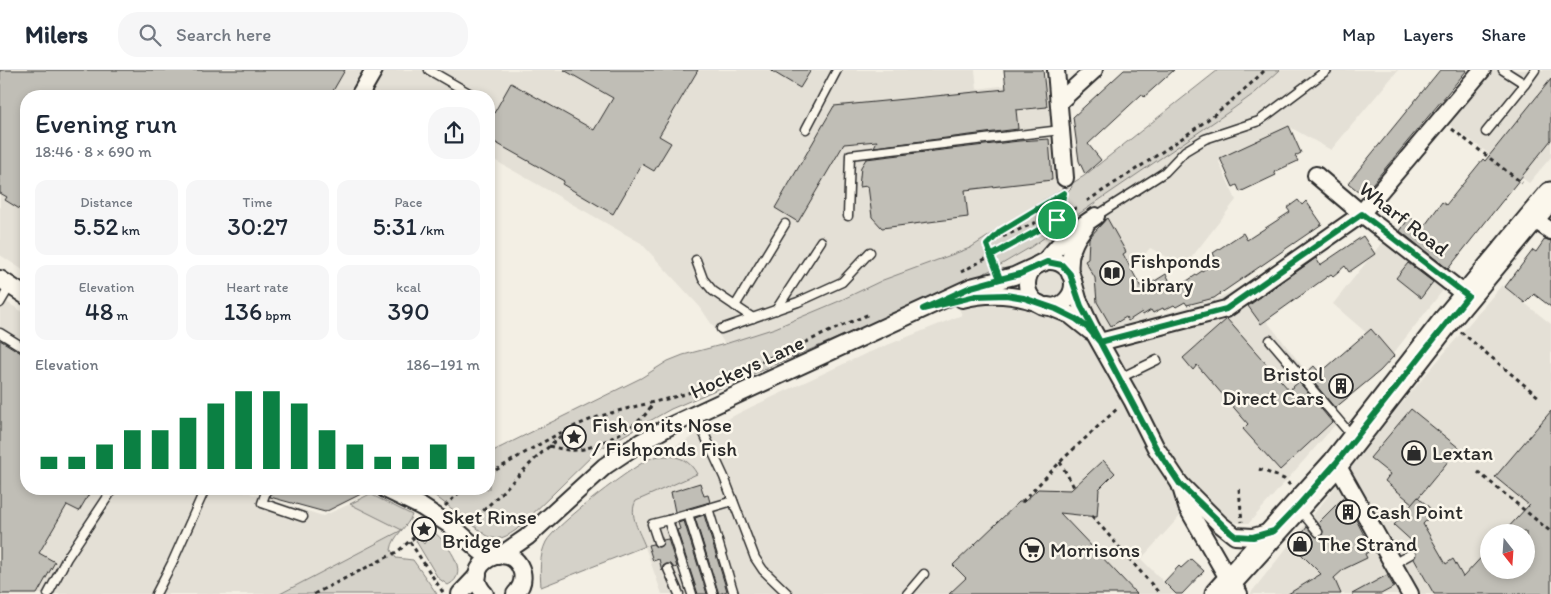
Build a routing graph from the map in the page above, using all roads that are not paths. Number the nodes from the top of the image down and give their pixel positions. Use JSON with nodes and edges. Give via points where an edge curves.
{"nodes":[{"id":1,"x":374,"y":70,"type":"edge"},
{"id":2,"x":429,"y":70,"type":"edge"},
{"id":3,"x":837,"y":70,"type":"edge"},
{"id":4,"x":1056,"y":70,"type":"edge"},
{"id":5,"x":1094,"y":70,"type":"edge"},
{"id":6,"x":1327,"y":70,"type":"edge"},
{"id":7,"x":1482,"y":70,"type":"edge"},
{"id":8,"x":1503,"y":70,"type":"edge"},
{"id":9,"x":1535,"y":70,"type":"edge"},
{"id":10,"x":1525,"y":84,"type":"junction"},
{"id":11,"x":362,"y":90,"type":"edge"},
{"id":12,"x":464,"y":90,"type":"edge"},
{"id":13,"x":1059,"y":102,"type":"junction"},
{"id":14,"x":806,"y":129,"type":"dead end"},
{"id":15,"x":1061,"y":130,"type":"junction"},
{"id":16,"x":1486,"y":132,"type":"dead end"},
{"id":17,"x":1316,"y":175,"type":"dead end"},
{"id":18,"x":1064,"y":185,"type":"road end"},
{"id":19,"x":1551,"y":195,"type":"edge"},
{"id":20,"x":1362,"y":214,"type":"junction"},
{"id":21,"x":848,"y":216,"type":"dead end"},
{"id":22,"x":1096,"y":216,"type":"junction"},
{"id":23,"x":785,"y":224,"type":"dead end"},
{"id":24,"x":1542,"y":224,"type":"edge"},
{"id":25,"x":822,"y":242,"type":"dead end"},
{"id":26,"x":870,"y":252,"type":"dead end"},
{"id":27,"x":696,"y":260,"type":"dead end"},
{"id":28,"x":1041,"y":264,"type":"junction"},
{"id":29,"x":1072,"y":277,"type":"junction"},
{"id":30,"x":5,"y":283,"type":"edge"},
{"id":31,"x":20,"y":292,"type":"edge"},
{"id":32,"x":1468,"y":296,"type":"junction"},
{"id":33,"x":0,"y":303,"type":"edge"},
{"id":34,"x":1044,"y":305,"type":"junction"},
{"id":35,"x":735,"y":306,"type":"junction"},
{"id":36,"x":923,"y":309,"type":"junction"},
{"id":37,"x":776,"y":310,"type":"junction"},
{"id":38,"x":753,"y":318,"type":"junction"},
{"id":39,"x":721,"y":329,"type":"dead end"},
{"id":40,"x":0,"y":333,"type":"edge"},
{"id":41,"x":1270,"y":340,"type":"dead end"},
{"id":42,"x":1100,"y":342,"type":"junction"},
{"id":43,"x":20,"y":345,"type":"edge"},
{"id":44,"x":1157,"y":360,"type":"dead end"},
{"id":45,"x":1120,"y":378,"type":"junction"},
{"id":46,"x":695,"y":414,"type":"junction"},
{"id":47,"x":1354,"y":439,"type":"junction"},
{"id":48,"x":1336,"y":463,"type":"junction"},
{"id":49,"x":1180,"y":484,"type":"junction"},
{"id":50,"x":109,"y":495,"type":"edge"},
{"id":51,"x":202,"y":495,"type":"edge"},
{"id":52,"x":265,"y":495,"type":"edge"},
{"id":53,"x":397,"y":495,"type":"edge"},
{"id":54,"x":1294,"y":496,"type":"junction"},
{"id":55,"x":733,"y":501,"type":"junction"},
{"id":56,"x":708,"y":508,"type":"junction"},
{"id":57,"x":688,"y":514,"type":"junction"},
{"id":58,"x":550,"y":515,"type":"junction"},
{"id":59,"x":303,"y":517,"type":"dead end"},
{"id":60,"x":668,"y":520,"type":"junction"},
{"id":61,"x":457,"y":530,"type":"junction"},
{"id":62,"x":1274,"y":531,"type":"junction"},
{"id":63,"x":1318,"y":532,"type":"dead end"},
{"id":64,"x":658,"y":542,"type":"dead end"},
{"id":65,"x":1411,"y":554,"type":"dead end"},
{"id":66,"x":499,"y":556,"type":"junction"},
{"id":67,"x":1392,"y":564,"type":"junction"},
{"id":68,"x":668,"y":569,"type":"dead end"},
{"id":69,"x":924,"y":574,"type":"dead end"},
{"id":70,"x":478,"y":575,"type":"junction"},
{"id":71,"x":521,"y":584,"type":"edge"},
{"id":72,"x":1229,"y":590,"type":"edge"},
{"id":73,"x":48,"y":594,"type":"edge"},
{"id":74,"x":156,"y":594,"type":"edge"},
{"id":75,"x":460,"y":594,"type":"edge"},
{"id":76,"x":485,"y":594,"type":"edge"},
{"id":77,"x":679,"y":594,"type":"edge"},
{"id":78,"x":692,"y":594,"type":"edge"},
{"id":79,"x":713,"y":594,"type":"edge"},
{"id":80,"x":734,"y":594,"type":"edge"},
{"id":81,"x":788,"y":594,"type":"edge"},
{"id":82,"x":907,"y":594,"type":"edge"},
{"id":83,"x":1410,"y":594,"type":"edge"}],
"edges":[{"from":1,"to":11,"type":"street"},
{"from":2,"to":12,"type":"lane"},
{"from":3,"to":14,"type":"lane"},
{"from":4,"to":13,"type":"street"},
{"from":5,"to":13,"type":"street"},
{"from":6,"to":22,"type":"lane","name":"Hockeys Lane","via":[[1259,121],[1205,139],[1185,151],[1165,172]]},
{"from":7,"to":20,"type":"street"},
{"from":8,"to":10,"type":"lane"},
{"from":9,"to":10,"type":"lane"},
{"from":10,"to":16,"type":"lane"},
{"from":13,"to":15,"type":"street"},
{"from":15,"to":18,"type":"street"},
{"from":15,"to":21,"type":"lane","via":[[850,155]]},
{"from":17,"to":20,"type":"street","name":"Wharf Road"},
{"from":19,"to":24,"type":"main road"},
{"from":20,"to":32,"type":"street","name":"Wharf Road"},
{"from":20,"to":42,"type":"street","via":[[1226,309]]},
{"from":22,"to":28,"type":"street","via":[[1067,236]]},
{"from":22,"to":29,"type":"street","name":"Hockeys Lane","via":[[1074,244],[1070,258]]},
{"from":23,"to":35,"type":"lane"},
{"from":24,"to":32,"type":"main road"},
{"from":25,"to":37,"type":"lane"},
{"from":26,"to":37,"type":"lane","via":[[842,282]]},
{"from":27,"to":35,"type":"lane","via":[[703,279],[713,291]]},
{"from":28,"to":29,"type":"street","via":[[1059,263]]},
{"from":28,"to":34,"type":"street","via":[[1031,273],[1028,284],[1031,296]]},
{"from":28,"to":36,"type":"street","name":"Hockeys Lane","via":[[1020,274],[971,287]]},
{"from":29,"to":34,"type":"street","name":"Hockeys Lane","via":[[1072,292],[1068,298],[1059,305]]},
{"from":29,"to":42,"type":"street","name":"Hockeys Lane","via":[[1081,306]]},
{"from":30,"to":31,"type":"street"},
{"from":30,"to":33,"type":"lane"},
{"from":32,"to":47,"type":"main road"},
{"from":34,"to":36,"type":"street","name":"Hockeys Lane","via":[[1018,296],[982,295]]},
{"from":34,"to":42,"type":"street","name":"Hockeys Lane","via":[[1076,319]]},
{"from":35,"to":38,"type":"lane"},
{"from":36,"to":46,"type":"street","name":"Hockeys Lane"},
{"from":37,"to":38,"type":"lane"},
{"from":38,"to":39,"type":"lane"},
{"from":40,"to":43,"type":"lane"},
{"from":41,"to":47,"type":"lane"},
{"from":42,"to":45,"type":"street","name":"Hockeys Lane"},
{"from":44,"to":45,"type":"lane"},
{"from":45,"to":49,"type":"street","name":"Hockeys Lane","via":[[1156,448]]},
{"from":46,"to":55,"type":"lane"},
{"from":46,"to":58,"type":"street","name":"Hockeys Lane","via":[[613,460]]},
{"from":47,"to":48,"type":"main road"},
{"from":48,"to":54,"type":"main road"},
{"from":48,"to":67,"type":"street"},
{"from":49,"to":62,"type":"street","name":"Hockeys Lane","via":[[1235,536],[1253,537]]},
{"from":49,"to":72,"type":"street","name":"Hockeys Lane","via":[[1187,507]]},
{"from":50,"to":73,"type":"lane","via":[[67,558]]},
{"from":51,"to":74,"type":"lane"},
{"from":52,"to":59,"type":"lane","via":[[262,503]]},
{"from":53,"to":61,"type":"street","bridge":true},
{"from":54,"to":62,"type":"main road"},
{"from":54,"to":63,"type":"lane"},
{"from":55,"to":56,"type":"lane"},
{"from":55,"to":81,"type":"lane","via":[[755,558]]},
{"from":56,"to":57,"type":"lane"},
{"from":56,"to":80,"type":"lane"},
{"from":57,"to":60,"type":"lane"},
{"from":57,"to":79,"type":"lane"},
{"from":58,"to":66,"type":"street","name":"Hockeys Lane","via":[[527,537]]},
{"from":58,"to":71,"type":"street","name":"Hockeys Lane","via":[[532,540]]},
{"from":60,"to":64,"type":"lane","via":[[652,524]]},
{"from":60,"to":78,"type":"lane"},
{"from":61,"to":66,"type":"street","via":[[480,551]]},
{"from":61,"to":70,"type":"street"},
{"from":62,"to":72,"type":"main road"},
{"from":65,"to":67,"type":"lane"},
{"from":66,"to":70,"type":"street","name":"Hockeys Lane","via":[[484,562]]},
{"from":66,"to":71,"type":"street","via":[[510,558]]},
{"from":67,"to":83,"type":"street"},
{"from":68,"to":77,"type":"lane"},
{"from":69,"to":82,"type":"lane"},
{"from":70,"to":75,"type":"street","name":"Hockeys Lane"},
{"from":70,"to":76,"type":"street","via":[[479,586]]}]}
